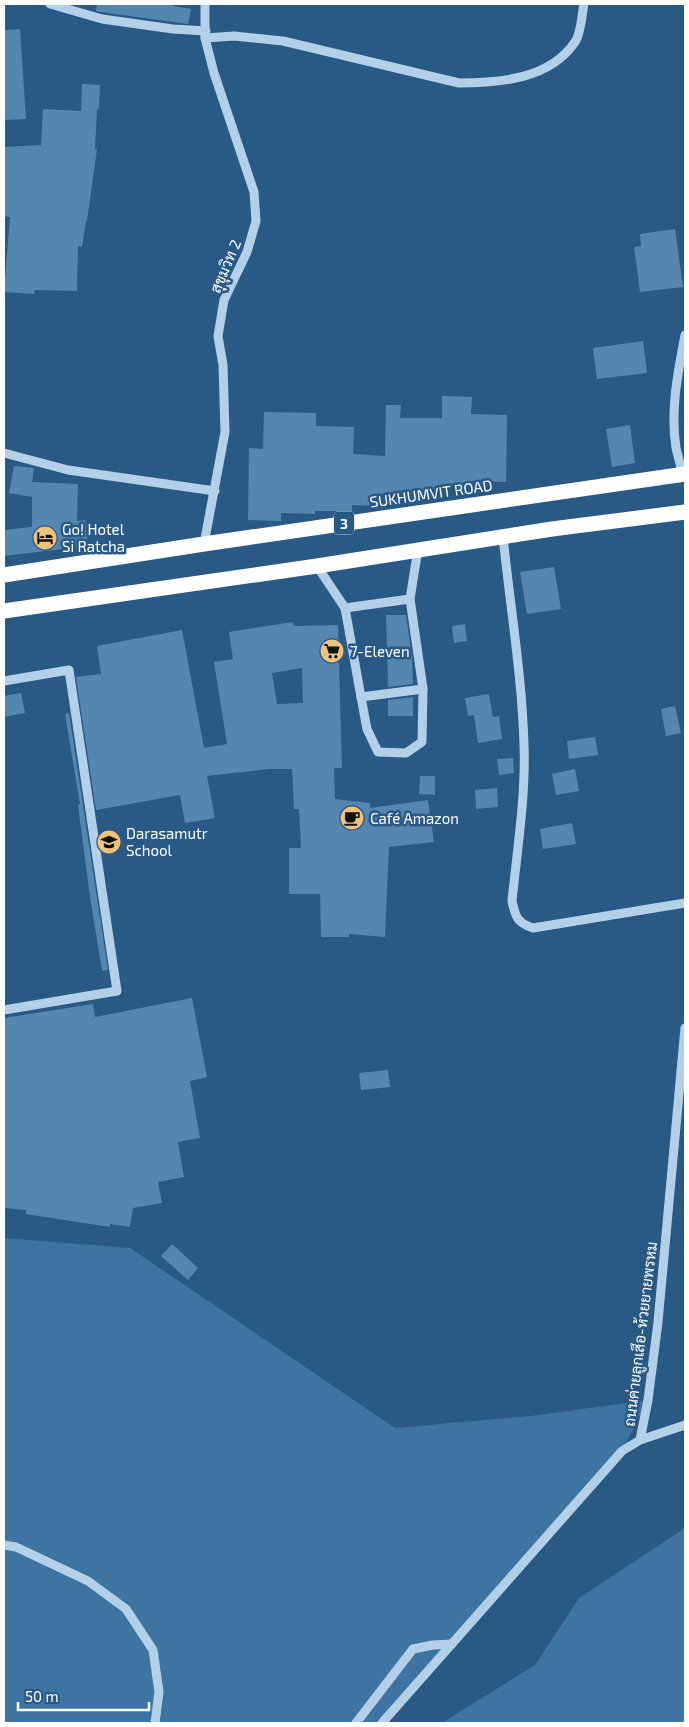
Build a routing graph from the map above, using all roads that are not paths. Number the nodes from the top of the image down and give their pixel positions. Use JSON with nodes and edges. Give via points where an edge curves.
{"nodes":[{"id":1,"x":50,"y":4,"type":"edge"},
{"id":2,"x":206,"y":4,"type":"edge"},
{"id":3,"x":584,"y":4,"type":"edge"},
{"id":4,"x":205,"y":34,"type":"junction"},
{"id":5,"x":685,"y":335,"type":"edge"},
{"id":6,"x":4,"y":453,"type":"edge"},
{"id":7,"x":684,"y":474,"type":"edge"},
{"id":8,"x":215,"y":491,"type":"junction"},
{"id":9,"x":685,"y":512,"type":"edge"},
{"id":10,"x":503,"y":536,"type":"junction"},
{"id":11,"x":204,"y":544,"type":"junction"},
{"id":12,"x":418,"y":549,"type":"junction"},
{"id":13,"x":317,"y":566,"type":"junction"},
{"id":14,"x":4,"y":575,"type":"edge"},
{"id":15,"x":410,"y":598,"type":"junction"},
{"id":16,"x":345,"y":608,"type":"junction"},
{"id":17,"x":4,"y":611,"type":"edge"},
{"id":18,"x":4,"y":681,"type":"edge"},
{"id":19,"x":423,"y":689,"type":"junction"},
{"id":20,"x":361,"y":697,"type":"junction"},
{"id":21,"x":685,"y":903,"type":"edge"},
{"id":22,"x":4,"y":1010,"type":"edge"},
{"id":23,"x":685,"y":1028,"type":"edge"},
{"id":24,"x":685,"y":1425,"type":"edge"},
{"id":25,"x":640,"y":1440,"type":"junction"},
{"id":26,"x":4,"y":1545,"type":"edge"},
{"id":27,"x":452,"y":1644,"type":"junction"},
{"id":28,"x":155,"y":1723,"type":"edge"},
{"id":29,"x":356,"y":1723,"type":"edge"},
{"id":30,"x":382,"y":1723,"type":"edge"}],
"edges":[{"from":1,"to":4,"type":"street","via":[[102,19]]},
{"from":2,"to":4,"type":"street","name":"สุขุมวิท 2"},
{"from":3,"to":4,"type":"street","via":[[577,40],[555,63],[526,76],[488,83],[459,83],[283,41]]},
{"from":4,"to":8,"type":"street","name":"สุขุมวิท 2","via":[[214,73],[254,192],[256,221],[247,252],[224,300],[218,336],[224,365],[225,432]]},
{"from":5,"to":7,"type":"street","via":[[675,390],[674,426],[676,448]]},
{"from":6,"to":8,"type":"street","via":[[68,470]]},
{"from":7,"to":11,"type":"highway","name":"SUKHUMVIT ROAD","number":"3"},
{"from":8,"to":11,"type":"street","name":"สุขุมวิท 2"},
{"from":9,"to":10,"type":"highway"},
{"from":10,"to":12,"type":"highway"},
{"from":10,"to":21,"type":"street","via":[[524,746],[512,901],[515,915],[518,921],[532,928]]},
{"from":11,"to":14,"type":"highway","name":"SUKHUMVIT ROAD","number":"3"},
{"from":12,"to":13,"type":"highway"},
{"from":12,"to":15,"type":"street"},
{"from":13,"to":16,"type":"street"},
{"from":13,"to":17,"type":"highway"},
{"from":15,"to":16,"type":"street"},
{"from":15,"to":19,"type":"street"},
{"from":16,"to":20,"type":"street"},
{"from":18,"to":22,"type":"street","via":[[69,670],[117,991]]},
{"from":19,"to":20,"type":"street"},
{"from":19,"to":20,"type":"street","via":[[422,742],[406,753],[378,752],[367,729]]},
{"from":23,"to":25,"type":"street","name":"ถนนค่ายลูกเสึอ-ห้วยยายพรหม","via":[[658,1322]]},
{"from":24,"to":25,"type":"street"},
{"from":25,"to":27,"type":"street","name":"ถนนค่ายลูกเสึอ-ห้วยยายพรหม","via":[[622,1451]]},
{"from":26,"to":28,"type":"street","via":[[16,1547],[88,1582],[126,1609],[153,1650],[159,1692]]},
{"from":27,"to":29,"type":"street","via":[[413,1649]]},
{"from":27,"to":30,"type":"street","name":"ถนนค่ายลูกเสึอ-ห้วยยายพรหม"}]}
